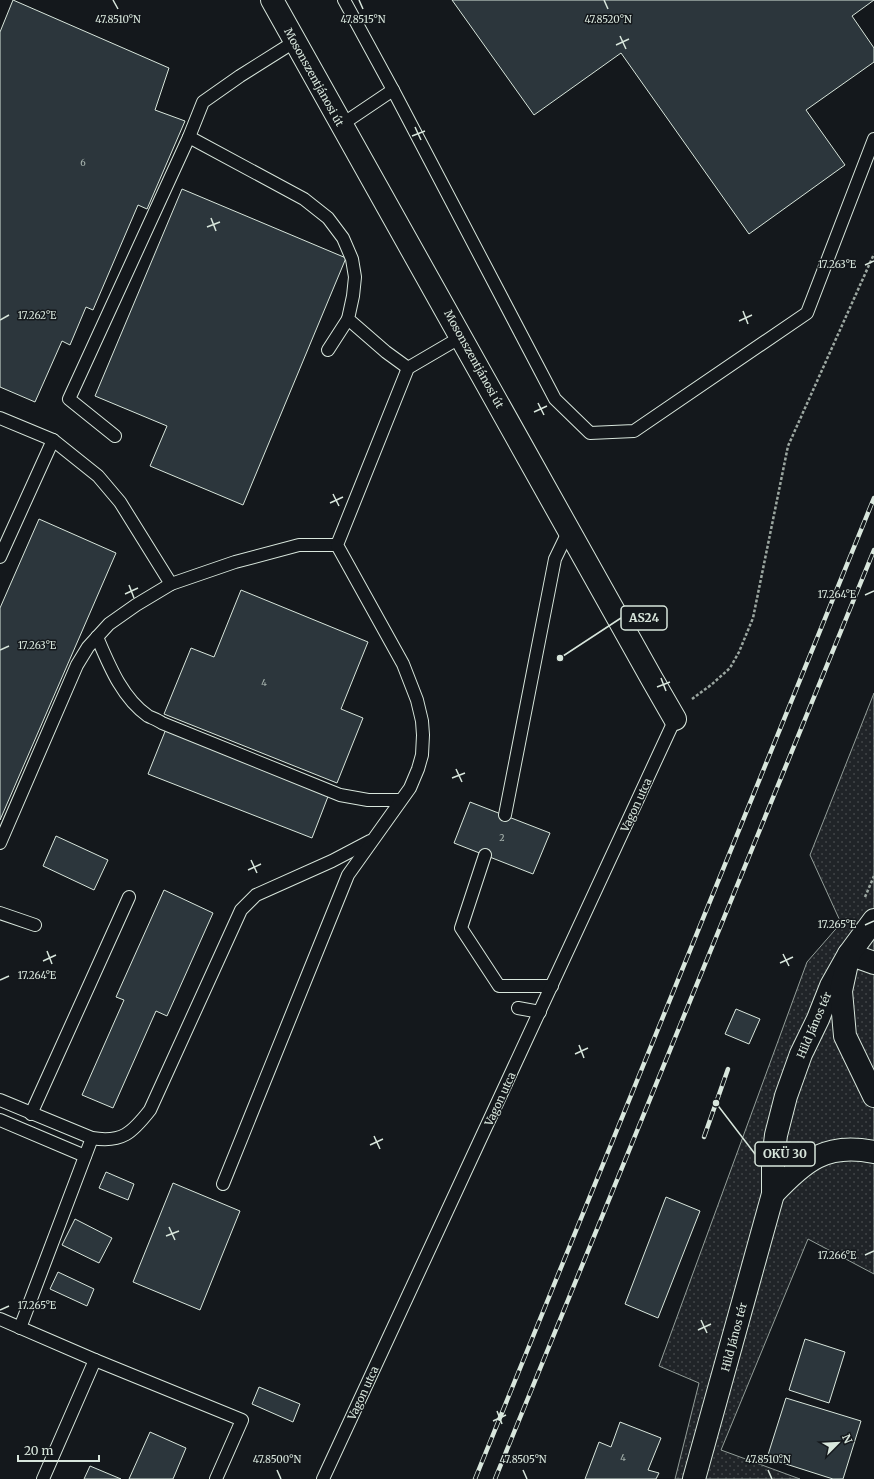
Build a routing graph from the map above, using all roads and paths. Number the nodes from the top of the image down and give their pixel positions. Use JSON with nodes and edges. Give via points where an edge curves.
{"nodes":[{"id":1,"x":272,"y":0,"type":"edge"},
{"id":2,"x":344,"y":0,"type":"edge"},
{"id":3,"x":294,"y":42,"type":"junction"},
{"id":4,"x":393,"y":90,"type":"junction"},
{"id":5,"x":341,"y":125,"type":"junction"},
{"id":6,"x":188,"y":137,"type":"junction"},
{"id":7,"x":874,"y":138,"type":"edge"},
{"id":8,"x":874,"y":254,"type":"edge"},
{"id":9,"x":348,"y":319,"type":"junction"},
{"id":10,"x":461,"y":336,"type":"junction"},
{"id":11,"x":328,"y":350,"type":"dead end"},
{"id":12,"x":408,"y":368,"type":"junction"},
{"id":13,"x":0,"y":418,"type":"edge"},
{"id":14,"x":115,"y":436,"type":"dead end"},
{"id":15,"x":53,"y":440,"type":"junction"},
{"id":16,"x":569,"y":530,"type":"junction"},
{"id":17,"x":337,"y":545,"type":"junction"},
{"id":18,"x":0,"y":557,"type":"edge"},
{"id":19,"x":171,"y":584,"type":"junction"},
{"id":20,"x":97,"y":637,"type":"junction"},
{"id":21,"x":675,"y":718,"type":"junction"},
{"id":22,"x":400,"y":800,"type":"junction"},
{"id":23,"x":505,"y":816,"type":"dead end"},
{"id":24,"x":371,"y":841,"type":"junction"},
{"id":25,"x":0,"y":843,"type":"edge"},
{"id":26,"x":485,"y":855,"type":"dead end"},
{"id":27,"x":129,"y":897,"type":"dead end"},
{"id":28,"x":0,"y":913,"type":"edge"},
{"id":29,"x":874,"y":920,"type":"edge"},
{"id":30,"x":35,"y":925,"type":"dead end"},
{"id":31,"x":849,"y":954,"type":"junction"},
{"id":32,"x":874,"y":963,"type":"edge"},
{"id":33,"x":552,"y":986,"type":"junction"},
{"id":34,"x":518,"y":1008,"type":"dead end"},
{"id":35,"x":540,"y":1012,"type":"junction"},
{"id":36,"x":874,"y":1096,"type":"edge"},
{"id":37,"x":0,"y":1100,"type":"edge"},
{"id":38,"x":31,"y":1114,"type":"junction"},
{"id":39,"x":0,"y":1120,"type":"edge"},
{"id":40,"x":92,"y":1138,"type":"junction"},
{"id":41,"x":874,"y":1152,"type":"edge"},
{"id":42,"x":85,"y":1156,"type":"junction"},
{"id":43,"x":223,"y":1184,"type":"dead end"},
{"id":44,"x":773,"y":1194,"type":"junction"},
{"id":45,"x":0,"y":1319,"type":"edge"},
{"id":46,"x":20,"y":1328,"type":"junction"},
{"id":47,"x":95,"y":1360,"type":"junction"},
{"id":48,"x":43,"y":1479,"type":"edge"},
{"id":49,"x":216,"y":1479,"type":"edge"},
{"id":50,"x":323,"y":1479,"type":"edge"},
{"id":51,"x":694,"y":1479,"type":"edge"}],
"edges":[{"from":1,"to":3,"type":"street","name":"Mosonszentjánosi út"},
{"from":2,"to":4,"type":"lane"},
{"from":3,"to":5,"type":"street","name":"Mosonszentjánosi út"},
{"from":3,"to":6,"type":"lane","via":[[203,102]]},
{"from":4,"to":5,"type":"lane"},
{"from":4,"to":7,"type":"lane","via":[[555,399],[590,433],[634,431],[807,313]]},
{"from":5,"to":10,"type":"street","name":"Mosonszentjánosi út"},
{"from":6,"to":9,"type":"lane","via":[[304,199],[328,218],[343,238],[352,259],[355,277]]},
{"from":6,"to":14,"type":"lane","via":[[69,399]]},
{"from":8,"to":21,"type":"path","via":[[788,446],[752,618],[739,652],[730,668],[689,701]]},
{"from":9,"to":11,"type":"lane"},
{"from":9,"to":12,"type":"lane"},
{"from":10,"to":12,"type":"lane"},
{"from":10,"to":16,"type":"street","name":"Mosonszentjánosi út"},
{"from":12,"to":17,"type":"lane"},
{"from":13,"to":15,"type":"lane"},
{"from":15,"to":18,"type":"lane"},
{"from":15,"to":19,"type":"lane","via":[[98,476],[120,502]]},
{"from":16,"to":21,"type":"street","name":"Mosonszentjánosi út"},
{"from":16,"to":23,"type":"lane","via":[[555,559]]},
{"from":17,"to":19,"type":"lane","via":[[299,545],[235,562]]},
{"from":17,"to":22,"type":"lane","via":[[403,664],[417,700],[423,728],[422,755],[410,788]]},
{"from":19,"to":20,"type":"lane","via":[[136,604]]},
{"from":20,"to":22,"type":"lane","via":[[119,683],[132,702],[148,716],[340,795],[368,800]]},
{"from":20,"to":25,"type":"lane","via":[[77,665]]},
{"from":21,"to":33,"type":"lane","name":"Vagon utca"},
{"from":22,"to":24,"type":"lane"},
{"from":24,"to":40,"type":"lane","via":[[256,895],[241,910],[150,1110],[135,1127],[118,1138]]},
{"from":24,"to":43,"type":"lane","via":[[348,875]]},
{"from":26,"to":33,"type":"lane","via":[[461,928],[499,986]]},
{"from":27,"to":38,"type":"lane"},
{"from":28,"to":30,"type":"lane"},
{"from":29,"to":31,"type":"street","name":"Hild János tér"},
{"from":31,"to":32,"type":"street"},
{"from":31,"to":36,"type":"street","via":[[840,991],[846,1036]]},
{"from":31,"to":44,"type":"street","name":"Hild János tér","via":[[831,986],[801,1054],[786,1096],[773,1160]]},
{"from":33,"to":35,"type":"lane","name":"Vagon utca"},
{"from":34,"to":35,"type":"lane"},
{"from":35,"to":50,"type":"lane","name":"Vagon utca"},
{"from":37,"to":38,"type":"lane"},
{"from":38,"to":40,"type":"lane"},
{"from":39,"to":42,"type":"lane"},
{"from":40,"to":42,"type":"lane"},
{"from":41,"to":44,"type":"street","name":"Hild János tér","via":[[844,1149],[824,1153],[808,1161]]},
{"from":42,"to":46,"type":"lane"},
{"from":44,"to":51,"type":"street","name":"Hild János tér"},
{"from":45,"to":46,"type":"lane"},
{"from":46,"to":47,"type":"lane"},
{"from":47,"to":48,"type":"lane"},
{"from":47,"to":49,"type":"lane","via":[[242,1420]]}]}
